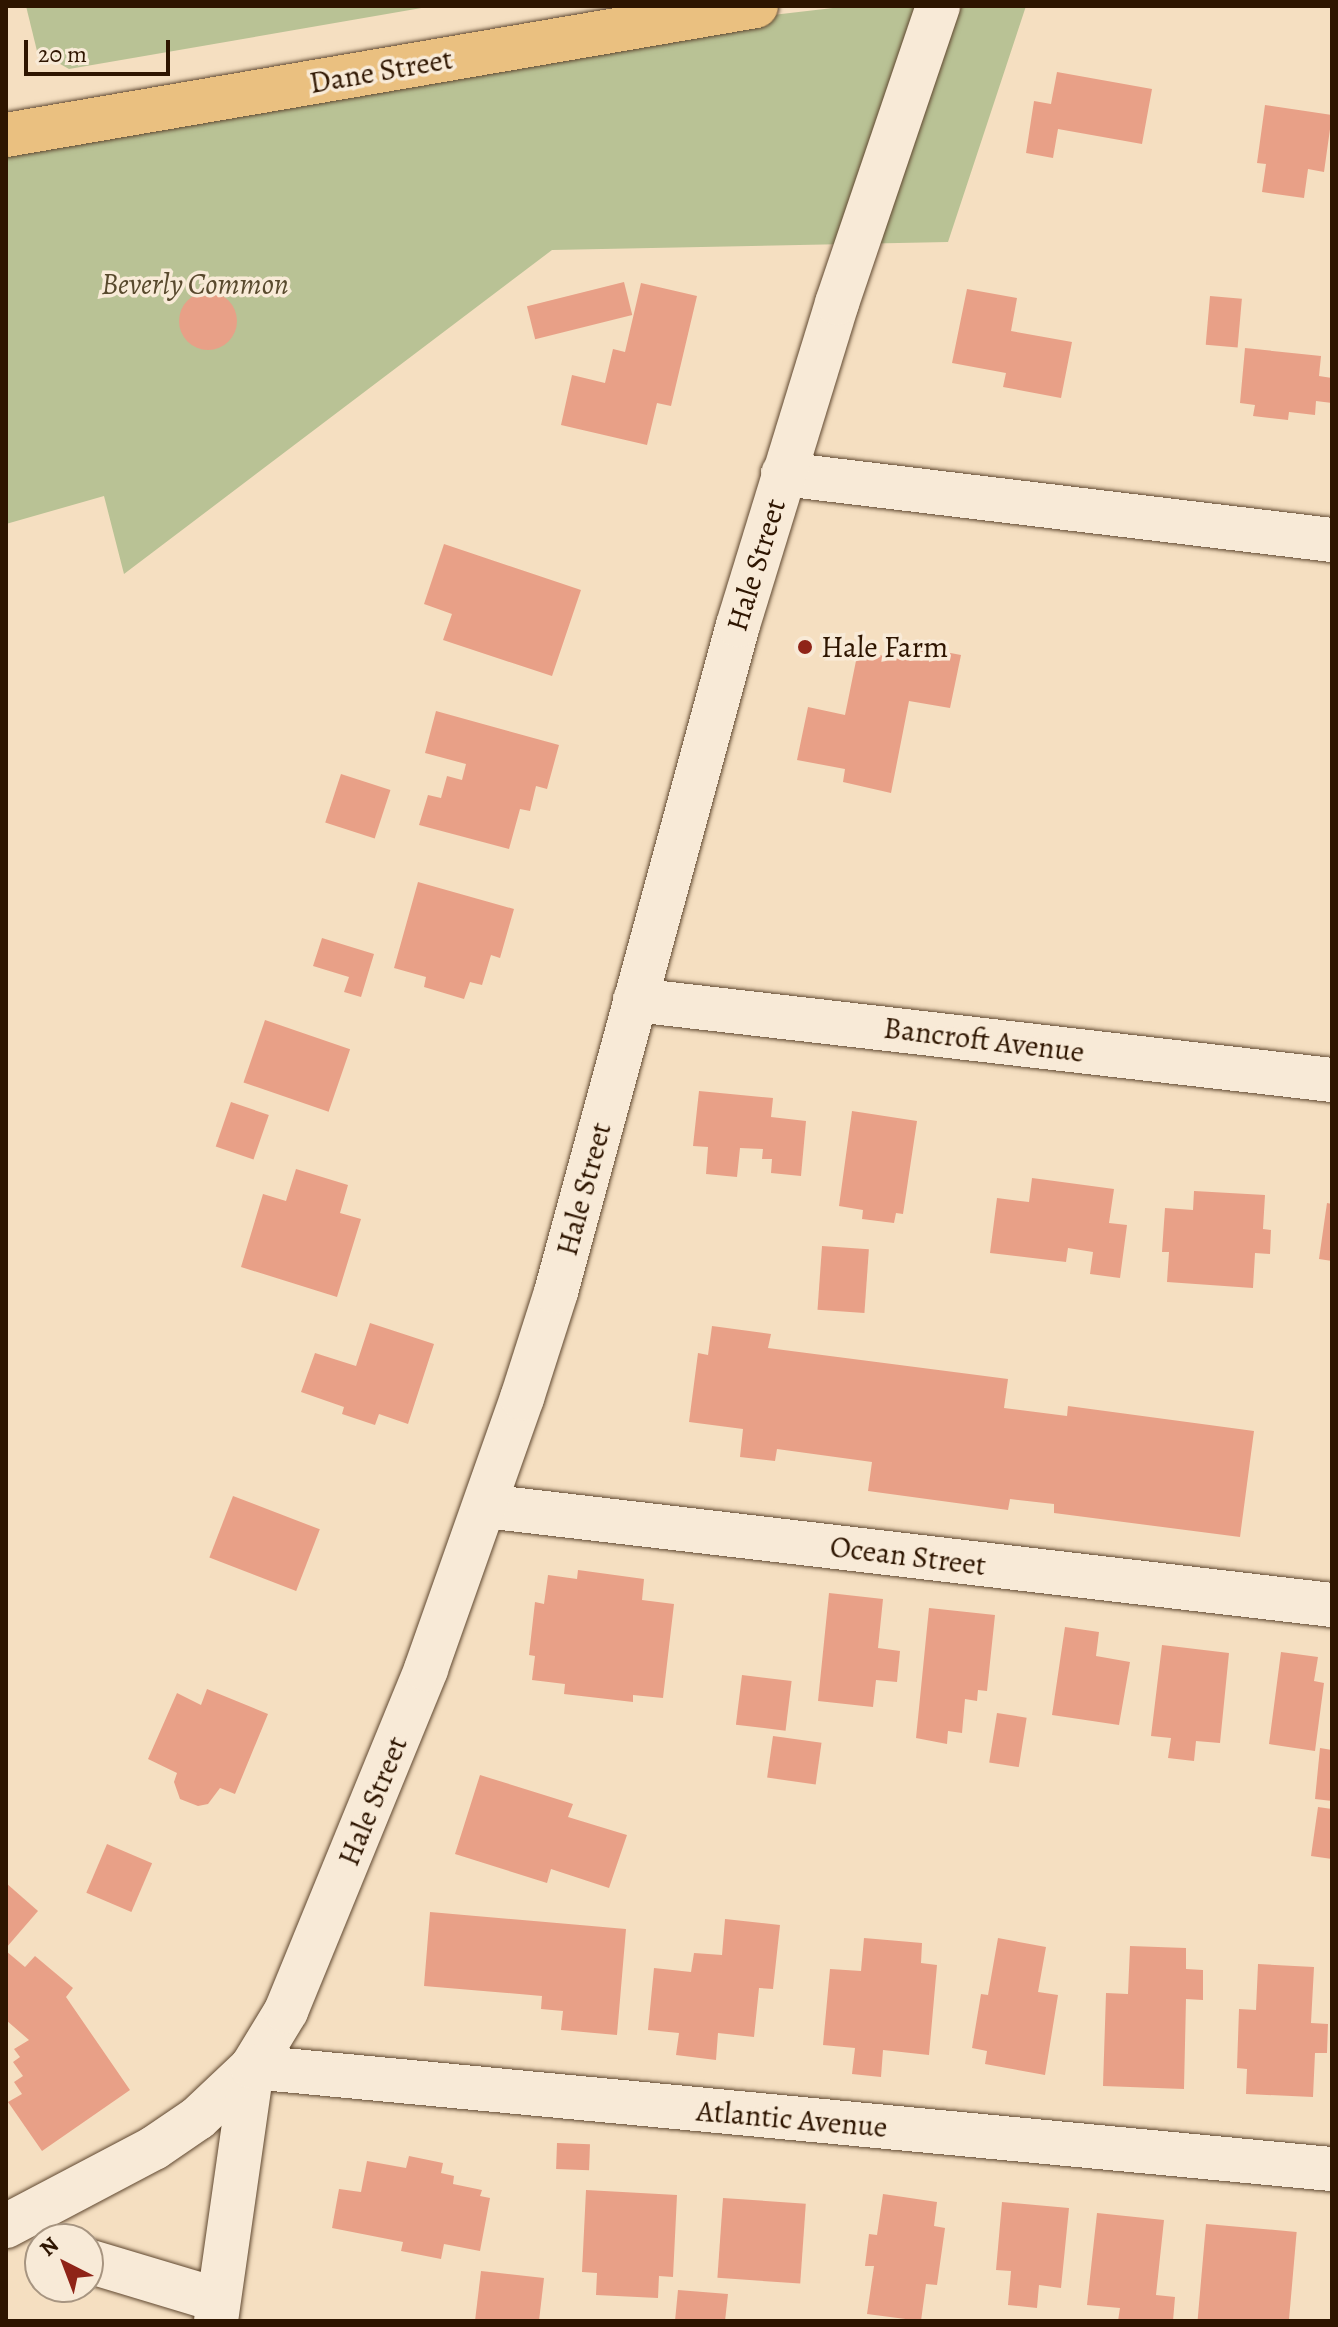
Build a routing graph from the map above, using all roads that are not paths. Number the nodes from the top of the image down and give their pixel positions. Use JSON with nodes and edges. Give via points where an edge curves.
{"nodes":[{"id":1,"x":756,"y":6,"type":"edge"},
{"id":2,"x":938,"y":6,"type":"edge"},
{"id":3,"x":6,"y":135,"type":"edge"},
{"id":4,"x":783,"y":474,"type":"junction"},
{"id":5,"x":1332,"y":540,"type":"edge"},
{"id":6,"x":635,"y":1000,"type":"junction"},
{"id":7,"x":1332,"y":1080,"type":"edge"},
{"id":8,"x":485,"y":1506,"type":"junction"},
{"id":9,"x":1332,"y":1605,"type":"edge"},
{"id":10,"x":252,"y":2067,"type":"junction"},
{"id":11,"x":1332,"y":2169,"type":"edge"},
{"id":12,"x":6,"y":2226,"type":"edge"},
{"id":13,"x":104,"y":2267,"type":"edge"},
{"id":14,"x":217,"y":2310,"type":"edge"}],
"edges":[{"from":1,"to":3,"type":"main road","name":"Dane Street"},
{"from":2,"to":4,"type":"street","name":"Hale Street"},
{"from":4,"to":5,"type":"street"},
{"from":4,"to":6,"type":"street","name":"Hale Street"},
{"from":6,"to":7,"type":"street","name":"Bancroft Avenue"},
{"from":6,"to":8,"type":"street","name":"Hale Street","via":[[556,1292]]},
{"from":8,"to":9,"type":"street","name":"Ocean Street"},
{"from":8,"to":10,"type":"street","name":"Hale Street","via":[[392,1756],[286,2011]]},
{"from":10,"to":11,"type":"street","name":"Atlantic Avenue"},
{"from":10,"to":12,"type":"street","name":"Hale Street","via":[[209,2109],[154,2148]]},
{"from":10,"to":14,"type":"street"},
{"from":13,"to":14,"type":"street"}]}
